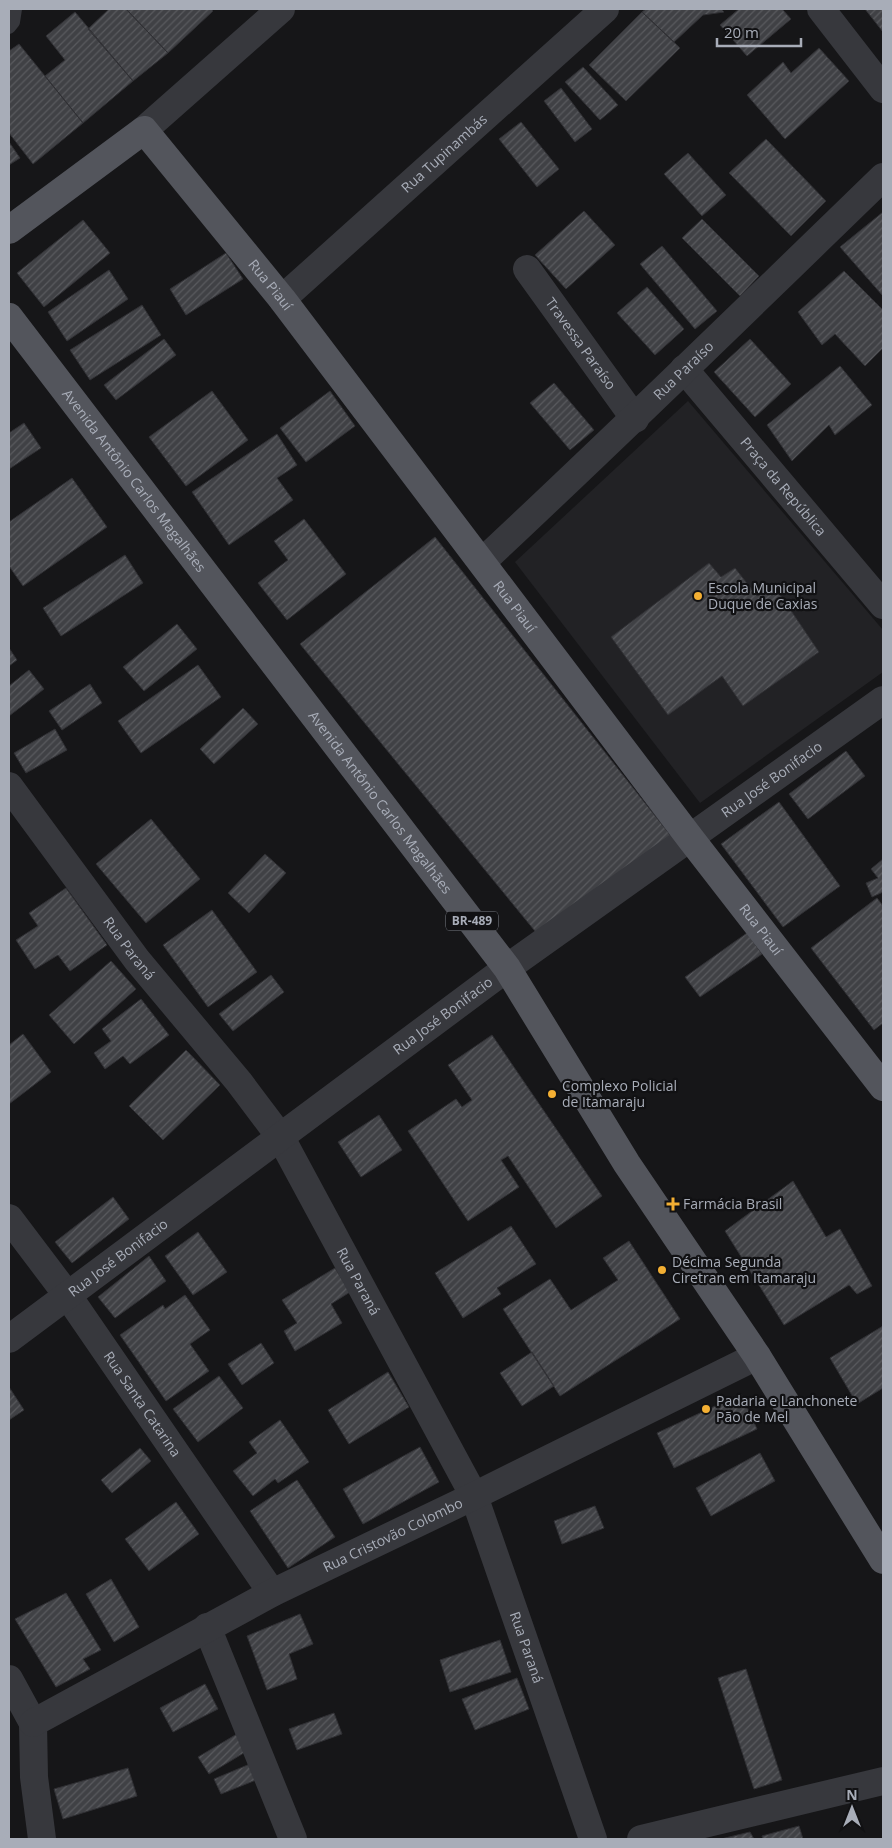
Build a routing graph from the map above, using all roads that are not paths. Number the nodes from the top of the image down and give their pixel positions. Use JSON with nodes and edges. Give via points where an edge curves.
{"nodes":[{"id":1,"x":15,"y":9,"type":"edge"},
{"id":2,"x":281,"y":9,"type":"edge"},
{"id":3,"x":605,"y":9,"type":"edge"},
{"id":4,"x":821,"y":9,"type":"edge"},
{"id":5,"x":9,"y":27,"type":"edge"},
{"id":6,"x":883,"y":89,"type":"edge"},
{"id":7,"x":144,"y":130,"type":"junction"},
{"id":8,"x":883,"y":177,"type":"edge"},
{"id":9,"x":9,"y":230,"type":"edge"},
{"id":10,"x":527,"y":269,"type":"dead end"},
{"id":11,"x":282,"y":299,"type":"junction"},
{"id":12,"x":9,"y":317,"type":"edge"},
{"id":13,"x":684,"y":369,"type":"junction"},
{"id":14,"x":635,"y":419,"type":"junction"},
{"id":15,"x":482,"y":562,"type":"junction"},
{"id":16,"x":883,"y":605,"type":"edge"},
{"id":17,"x":883,"y":700,"type":"edge"},
{"id":18,"x":9,"y":786,"type":"edge"},
{"id":19,"x":690,"y":838,"type":"junction"},
{"id":20,"x":507,"y":968,"type":"junction"},
{"id":21,"x":883,"y":1087,"type":"edge"},
{"id":22,"x":281,"y":1138,"type":"junction"},
{"id":23,"x":9,"y":1218,"type":"edge"},
{"id":24,"x":68,"y":1296,"type":"junction"},
{"id":25,"x":9,"y":1339,"type":"edge"},
{"id":26,"x":757,"y":1356,"type":"junction"},
{"id":27,"x":474,"y":1496,"type":"junction"},
{"id":28,"x":883,"y":1560,"type":"edge"},
{"id":29,"x":272,"y":1593,"type":"junction"},
{"id":30,"x":207,"y":1626,"type":"junction"},
{"id":31,"x":9,"y":1679,"type":"edge"},
{"id":32,"x":33,"y":1723,"type":"junction"},
{"id":33,"x":883,"y":1781,"type":"edge"},
{"id":34,"x":42,"y":1839,"type":"edge"},
{"id":35,"x":293,"y":1839,"type":"edge"},
{"id":36,"x":593,"y":1839,"type":"edge"},
{"id":37,"x":641,"y":1839,"type":"edge"}],
"edges":[{"from":1,"to":5,"type":"lane"},
{"from":2,"to":7,"type":"street"},
{"from":3,"to":11,"type":"street","name":"Rua Tupinambás"},
{"from":4,"to":6,"type":"street"},
{"from":7,"to":9,"type":"main road"},
{"from":7,"to":11,"type":"main road","name":"Rua Piauí"},
{"from":8,"to":13,"type":"street","name":"Rua Paraíso"},
{"from":10,"to":14,"type":"street","name":"Travessa Paraíso"},
{"from":11,"to":15,"type":"main road","name":"Rua Piauí"},
{"from":12,"to":20,"type":"main road","name":"Avenida Antônio Carlos Magalhães","number":"BR-489"},
{"from":13,"to":14,"type":"street","name":"Rua Paraíso"},
{"from":13,"to":16,"type":"street","name":"Praça da República"},
{"from":14,"to":15,"type":"street","name":"Rua Paraíso"},
{"from":15,"to":19,"type":"main road","name":"Rua Piauí"},
{"from":17,"to":19,"type":"street","name":"Rua José Bonifacio"},
{"from":18,"to":22,"type":"street","name":"Rua Paraná","via":[[137,960],[239,1082]]},
{"from":19,"to":20,"type":"street","name":"Rua José Bonifacio"},
{"from":19,"to":21,"type":"main road","name":"Rua Piauí"},
{"from":20,"to":22,"type":"street","name":"Rua José Bonifacio"},
{"from":20,"to":26,"type":"main road","name":"Avenida Antônio Carlos Magalhães","number":"BR-489","via":[[627,1164]]},
{"from":22,"to":24,"type":"street","name":"Rua José Bonifacio"},
{"from":22,"to":27,"type":"street","name":"Rua Paraná"},
{"from":23,"to":24,"type":"street","name":"Rua Santa Catarina"},
{"from":24,"to":25,"type":"street","name":"Rua José Bonifacio"},
{"from":24,"to":29,"type":"street","name":"Rua Santa Catarina"},
{"from":26,"to":27,"type":"street","name":"Rua Cristovão Colombo"},
{"from":26,"to":28,"type":"main road","name":"Avenida Antônio Carlos Magalhães","number":"BR-489"},
{"from":27,"to":29,"type":"street","name":"Rua Cristovão Colombo"},
{"from":27,"to":36,"type":"street","name":"Rua Paraná"},
{"from":29,"to":30,"type":"street","name":"Rua Cristovão Colombo"},
{"from":30,"to":32,"type":"street","name":"Rua Cristovão Colombo"},
{"from":30,"to":35,"type":"street"},
{"from":31,"to":32,"type":"street"},
{"from":32,"to":34,"type":"street","via":[[34,1777]]},
{"from":33,"to":37,"type":"street"}]}
